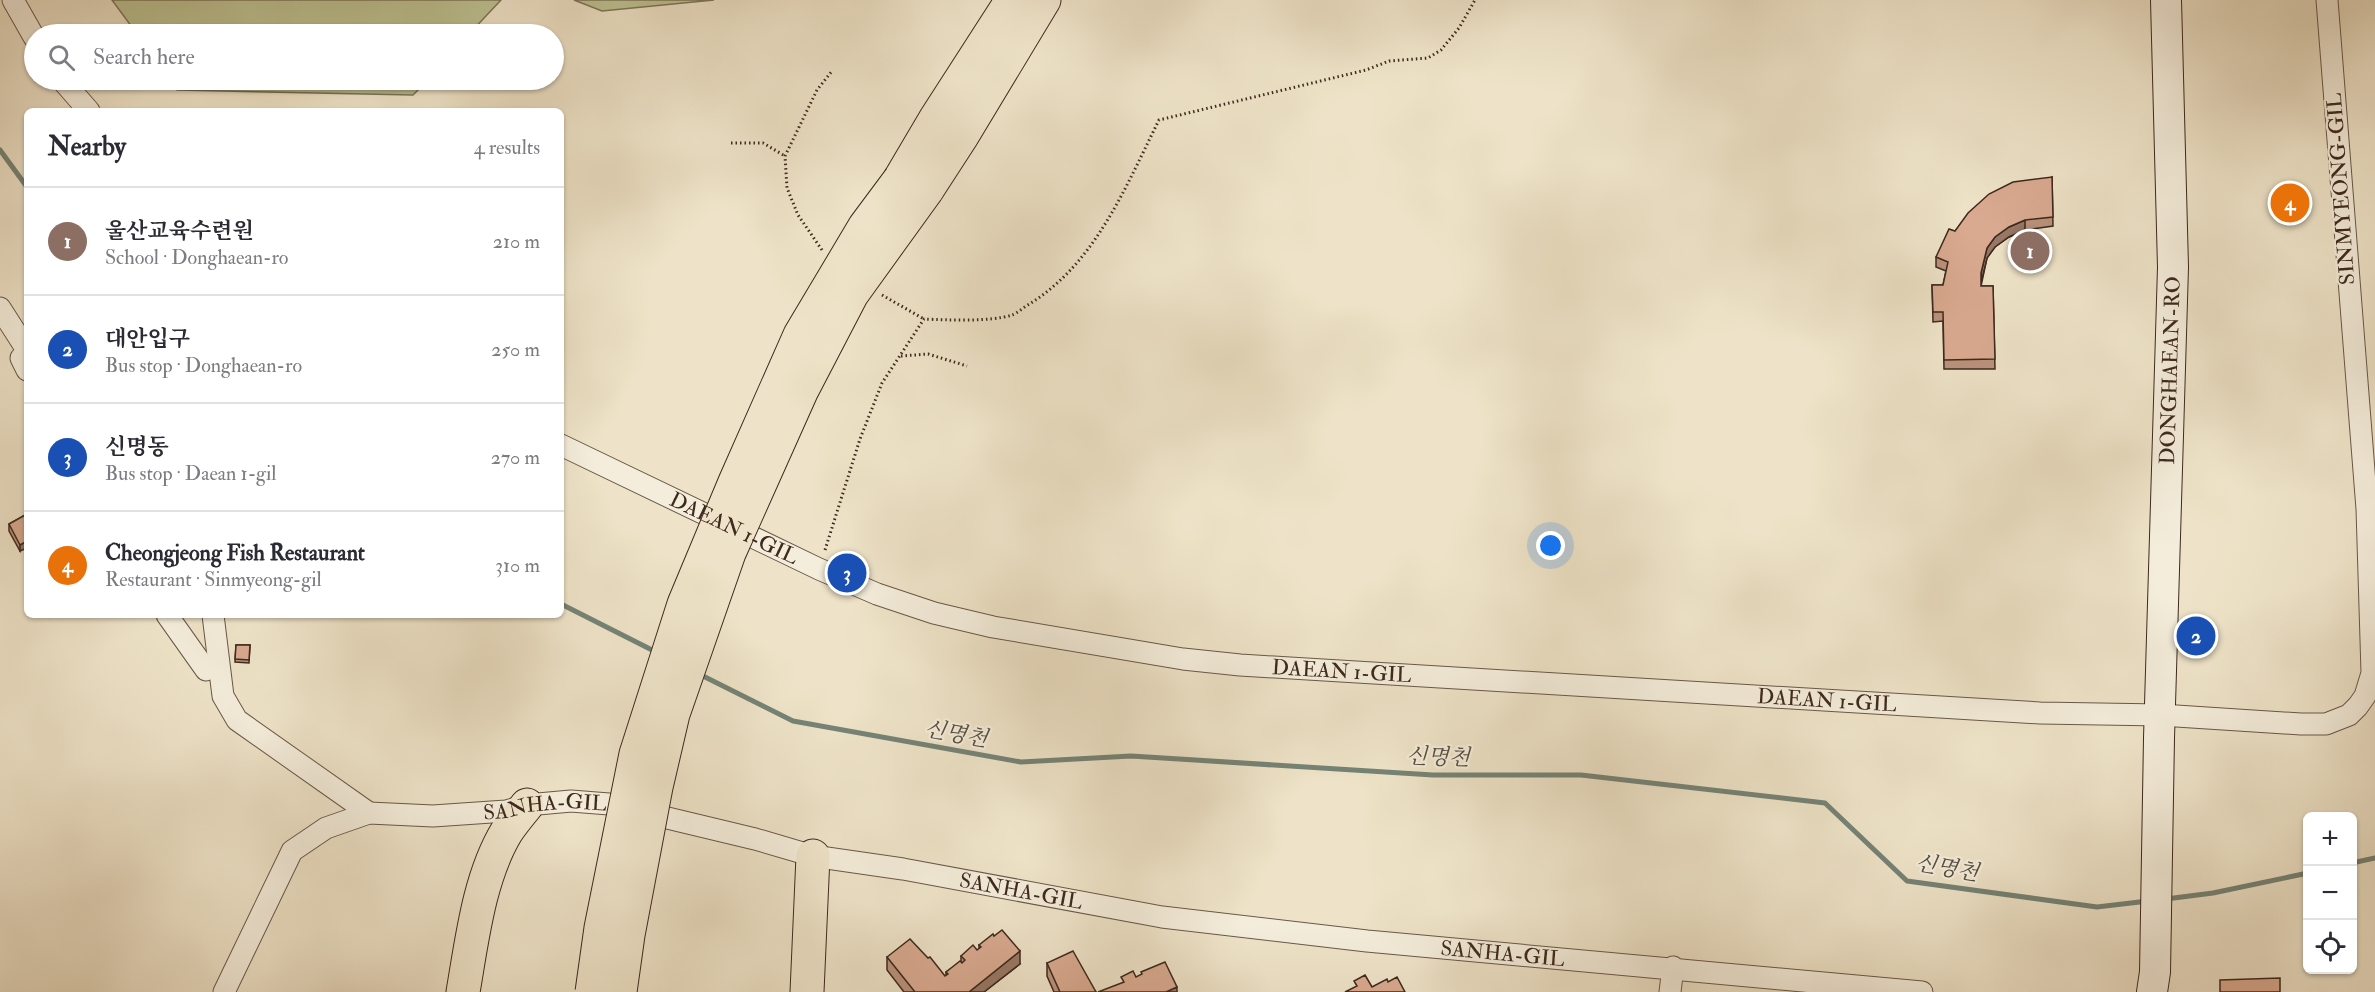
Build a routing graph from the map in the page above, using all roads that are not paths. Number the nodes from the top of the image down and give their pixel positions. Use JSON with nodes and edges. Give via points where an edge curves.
{"nodes":[{"id":1,"x":13,"y":0,"type":"edge"},
{"id":2,"x":1012,"y":0,"type":"edge"},
{"id":3,"x":1044,"y":0,"type":"edge"},
{"id":4,"x":2166,"y":0,"type":"edge"},
{"id":5,"x":2327,"y":0,"type":"edge"},
{"id":6,"x":27,"y":24,"type":"edge"},
{"id":7,"x":71,"y":90,"type":"edge"},
{"id":8,"x":86,"y":108,"type":"edge"},
{"id":9,"x":913,"y":185,"type":"junction"},
{"id":10,"x":0,"y":308,"type":"edge"},
{"id":11,"x":24,"y":358,"type":"edge"},
{"id":12,"x":564,"y":446,"type":"edge"},
{"id":13,"x":169,"y":618,"type":"edge"},
{"id":14,"x":213,"y":618,"type":"edge"},
{"id":15,"x":206,"y":670,"type":"dead end"},
{"id":16,"x":2160,"y":727,"type":"junction"},
{"id":17,"x":527,"y":806,"type":"junction"},
{"id":18,"x":369,"y":813,"type":"junction"},
{"id":19,"x":813,"y":856,"type":"junction"},
{"id":20,"x":1673,"y":968,"type":"junction"},
{"id":21,"x":2153,"y":982,"type":"edge"},
{"id":22,"x":224,"y":992,"type":"edge"},
{"id":23,"x":463,"y":992,"type":"edge"},
{"id":24,"x":592,"y":992,"type":"edge"},
{"id":25,"x":620,"y":992,"type":"edge"},
{"id":26,"x":807,"y":992,"type":"edge"},
{"id":27,"x":1670,"y":992,"type":"edge"},
{"id":28,"x":1922,"y":992,"type":"edge"}],
"edges":[{"from":1,"to":6,"type":"street"},
{"from":2,"to":9,"type":"highway","via":[[936,118]]},
{"from":3,"to":9,"type":"highway","via":[[962,136]]},
{"from":4,"to":16,"type":"main road","name":"DONGHAEAN-RO","via":[[2173,267]]},
{"from":5,"to":16,"type":"street","name":"SINMYEONG-GIL","via":[[2367,509],[2372,673],[2366,696],[2349,715],[2326,724]]},
{"from":7,"to":8,"type":"street"},
{"from":9,"to":24,"type":"highway","bridge":true,"via":[[865,226],[800,335],[684,604],[636,754]]},
{"from":9,"to":25,"type":"highway","bridge":true,"via":[[801,392],[729,553],[674,714],[649,821]]},
{"from":10,"to":11,"type":"street"},
{"from":12,"to":16,"type":"street","name":"DAEAN 1-GIL","via":[[877,594],[993,627],[1240,665],[2040,713]]},
{"from":13,"to":15,"type":"street"},
{"from":14,"to":18,"type":"street","via":[[223,696],[237,720]]},
{"from":16,"to":21,"type":"main road","name":"DONGHAEAN-RO"},
{"from":17,"to":18,"type":"street","name":"SANHA-GIL","via":[[434,816]]},
{"from":17,"to":19,"type":"street","name":"SANHA-GIL","via":[[571,801],[609,804]]},
{"from":17,"to":23,"type":"highway","via":[[507,832],[495,858],[478,908]]},
{"from":18,"to":22,"type":"street","name":"SANHA-GIL","via":[[326,828],[292,851]]},
{"from":19,"to":20,"type":"street","name":"SANHA-GIL","via":[[1162,917],[1367,941]]},
{"from":19,"to":26,"type":"highway"},
{"from":20,"to":27,"type":"street"},
{"from":20,"to":28,"type":"street","name":"SANHA-GIL"}]}
